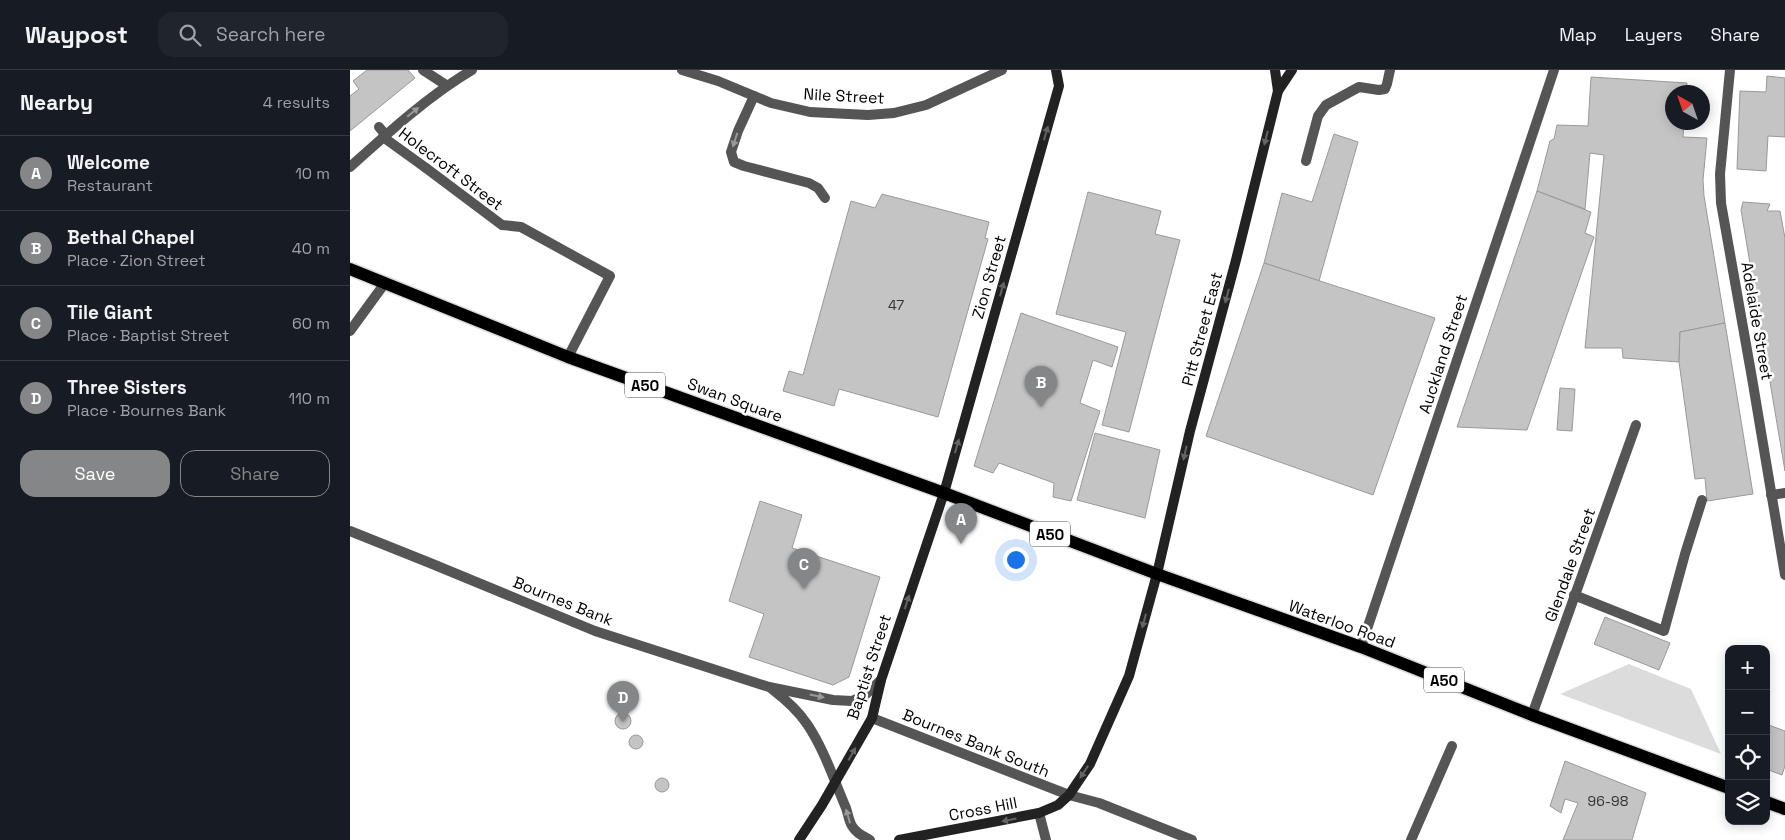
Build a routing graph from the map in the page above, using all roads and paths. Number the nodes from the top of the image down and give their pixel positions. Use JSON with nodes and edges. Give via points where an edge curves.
{"nodes":[{"id":1,"x":423,"y":70,"type":"edge"},
{"id":2,"x":472,"y":70,"type":"edge"},
{"id":3,"x":682,"y":70,"type":"edge"},
{"id":4,"x":1002,"y":70,"type":"edge"},
{"id":5,"x":1056,"y":70,"type":"edge"},
{"id":6,"x":1275,"y":70,"type":"edge"},
{"id":7,"x":1292,"y":70,"type":"edge"},
{"id":8,"x":1390,"y":70,"type":"edge"},
{"id":9,"x":1554,"y":70,"type":"edge"},
{"id":10,"x":1730,"y":70,"type":"edge"},
{"id":11,"x":446,"y":86,"type":"junction"},
{"id":12,"x":1278,"y":91,"type":"junction"},
{"id":13,"x":754,"y":96,"type":"junction"},
{"id":14,"x":382,"y":133,"type":"junction"},
{"id":15,"x":1306,"y":161,"type":"dead end"},
{"id":16,"x":350,"y":167,"type":"edge"},
{"id":17,"x":824,"y":198,"type":"dead end"},
{"id":18,"x":350,"y":269,"type":"edge"},
{"id":19,"x":385,"y":283,"type":"junction"},
{"id":20,"x":350,"y":332,"type":"edge"},
{"id":21,"x":568,"y":357,"type":"junction"},
{"id":22,"x":1636,"y":425,"type":"dead end"},
{"id":23,"x":944,"y":493,"type":"junction"},
{"id":24,"x":1785,"y":493,"type":"edge"},
{"id":25,"x":1771,"y":495,"type":"junction"},
{"id":26,"x":1702,"y":500,"type":"dead end"},
{"id":27,"x":350,"y":531,"type":"edge"},
{"id":28,"x":1157,"y":574,"type":"junction"},
{"id":29,"x":1785,"y":575,"type":"edge"},
{"id":30,"x":1574,"y":595,"type":"junction"},
{"id":31,"x":1362,"y":647,"type":"junction"},
{"id":32,"x":881,"y":680,"type":"junction"},
{"id":33,"x":769,"y":687,"type":"junction"},
{"id":34,"x":1532,"y":715,"type":"junction"},
{"id":35,"x":872,"y":718,"type":"junction"},
{"id":36,"x":1452,"y":746,"type":"dead end"},
{"id":37,"x":835,"y":783,"type":"junction"},
{"id":38,"x":1725,"y":787,"type":"edge"},
{"id":39,"x":1068,"y":795,"type":"junction"},
{"id":40,"x":1770,"y":803,"type":"edge"},
{"id":41,"x":1785,"y":809,"type":"edge"},
{"id":42,"x":1039,"y":813,"type":"junction"},
{"id":43,"x":1169,"y":835,"type":"edge"},
{"id":44,"x":799,"y":840,"type":"edge"},
{"id":45,"x":870,"y":840,"type":"edge"},
{"id":46,"x":898,"y":840,"type":"edge"},
{"id":47,"x":1046,"y":840,"type":"edge"},
{"id":48,"x":1192,"y":840,"type":"edge"},
{"id":49,"x":1412,"y":840,"type":"edge"}],
"edges":[{"from":1,"to":11,"type":"street"},
{"from":2,"to":11,"type":"street"},
{"from":3,"to":13,"type":"street","name":"Nile Street"},
{"from":4,"to":13,"type":"street","name":"Nile Street","via":[[926,105],[894,113],[810,112]]},
{"from":23,"to":5,"type":"main road","name":"Zion Street","one_way":true,"via":[[1059,86]]},
{"from":6,"to":12,"type":"main road","name":"Pitt Street East"},
{"from":7,"to":12,"type":"main road","name":"Pitt Street East"},
{"from":8,"to":15,"type":"street","via":[[1385,89],[1359,87],[1326,105],[1318,116]]},
{"from":9,"to":31,"type":"street","name":"Auckland Street"},
{"from":10,"to":25,"type":"street","name":"Adelaide Street","via":[[1720,174],[1721,203]]},
{"from":14,"to":11,"type":"street","one_way":true},
{"from":12,"to":28,"type":"main road","name":"Pitt Street East","one_way":true,"via":[[1190,431]]},
{"from":13,"to":17,"type":"street","one_way":true,"via":[[731,152],[734,162],[808,183],[818,188]]},
{"from":14,"to":16,"type":"street"},
{"from":14,"to":21,"type":"street","name":"Holecroft Street","via":[[502,225],[521,227],[610,276]]},
{"from":18,"to":19,"type":"main road","name":"Swan Square","number":"A50"},
{"from":19,"to":20,"type":"street"},
{"from":19,"to":21,"type":"main road","name":"Swan Square","number":"A50"},
{"from":21,"to":23,"type":"main road","name":"Swan Square","number":"A50"},
{"from":22,"to":30,"type":"street","name":"Glendale Street"},
{"from":23,"to":28,"type":"main road","name":"Waterloo Road","number":"A50"},
{"from":32,"to":23,"type":"main road","name":"Baptist Street","one_way":true},
{"from":24,"to":25,"type":"street"},
{"from":25,"to":29,"type":"street","name":"Adelaide Street"},
{"from":26,"to":30,"type":"street","via":[[1664,631]]},
{"from":27,"to":33,"type":"street","name":"Bournes Bank","via":[[595,632]]},
{"from":28,"to":31,"type":"main road","name":"Waterloo Road","number":"A50"},
{"from":28,"to":39,"type":"main road","name":"Pitt Street East","one_way":true,"via":[[1129,676],[1090,764]]},
{"from":30,"to":34,"type":"street","name":"Glendale Street"},
{"from":31,"to":34,"type":"main road","name":"Waterloo Road","number":"A50"},
{"from":33,"to":32,"type":"street","name":"Bournes Bank","one_way":true,"via":[[852,701],[865,695]]},
{"from":32,"to":35,"type":"main road","name":"Baptist Street"},
{"from":33,"to":37,"type":"street","name":"Bournes Bank","via":[[793,705],[808,724]]},
{"from":34,"to":38,"type":"main road","name":"Waterloo Road","number":"A50"},
{"from":37,"to":35,"type":"main road","name":"Baptist Street","one_way":true},
{"from":35,"to":39,"type":"street","name":"Bournes Bank South"},
{"from":36,"to":49,"type":"street"},
{"from":37,"to":44,"type":"main road","name":"Baptist Street"},
{"from":45,"to":37,"type":"street","one_way":true,"via":[[850,825]]},
{"from":39,"to":42,"type":"main road","name":"Cross Hill","via":[[1058,805]]},
{"from":39,"to":43,"type":"street","name":"Bournes Bank South","via":[[1099,803]]},
{"from":40,"to":41,"type":"main road"},
{"from":42,"to":46,"type":"main road","name":"Cross Hill","one_way":true},
{"from":42,"to":47,"type":"street"},
{"from":43,"to":48,"type":"street","name":"Bournes Bank South"}]}
